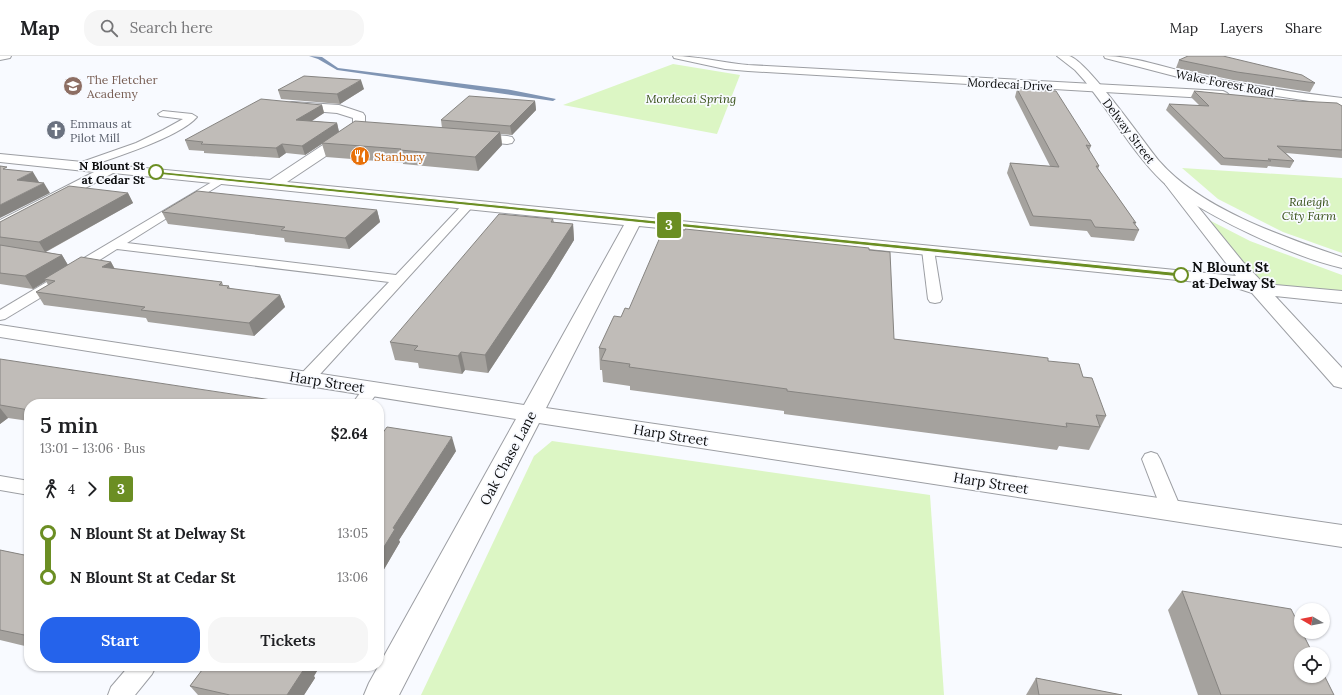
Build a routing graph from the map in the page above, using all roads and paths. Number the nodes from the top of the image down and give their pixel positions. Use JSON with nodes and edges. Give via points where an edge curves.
{"nodes":[{"id":1,"x":6,"y":56,"type":"edge"},
{"id":2,"x":678,"y":56,"type":"edge"},
{"id":3,"x":737,"y":56,"type":"edge"},
{"id":4,"x":1062,"y":56,"type":"edge"},
{"id":5,"x":1109,"y":56,"type":"edge"},
{"id":6,"x":0,"y":57,"type":"edge"},
{"id":7,"x":725,"y":66,"type":"junction"},
{"id":8,"x":1096,"y":88,"type":"junction"},
{"id":9,"x":1342,"y":103,"type":"edge"},
{"id":10,"x":278,"y":104,"type":"edge"},
{"id":11,"x":162,"y":114,"type":"dead end"},
{"id":12,"x":357,"y":128,"type":"junction"},
{"id":13,"x":373,"y":129,"type":"edge"},
{"id":14,"x":460,"y":136,"type":"edge"},
{"id":15,"x":507,"y":140,"type":"edge"},
{"id":16,"x":0,"y":158,"type":"edge"},
{"id":17,"x":83,"y":165,"type":"junction"},
{"id":18,"x":112,"y":168,"type":"junction"},
{"id":19,"x":222,"y":179,"type":"junction"},
{"id":20,"x":1167,"y":179,"type":"junction"},
{"id":21,"x":274,"y":184,"type":"junction"},
{"id":22,"x":469,"y":204,"type":"junction"},
{"id":23,"x":634,"y":221,"type":"junction"},
{"id":24,"x":0,"y":227,"type":"edge"},
{"id":25,"x":115,"y":245,"type":"junction"},
{"id":26,"x":928,"y":250,"type":"junction"},
{"id":27,"x":1342,"y":263,"type":"edge"},
{"id":28,"x":399,"y":279,"type":"junction"},
{"id":29,"x":1257,"y":289,"type":"junction"},
{"id":30,"x":1342,"y":297,"type":"edge"},
{"id":31,"x":935,"y":300,"type":"dead end"},
{"id":32,"x":0,"y":316,"type":"edge"},
{"id":33,"x":0,"y":331,"type":"edge"},
{"id":34,"x":306,"y":379,"type":"junction"},
{"id":35,"x":1342,"y":381,"type":"edge"},
{"id":36,"x":366,"y":397,"type":"edge"},
{"id":37,"x":532,"y":414,"type":"junction"},
{"id":38,"x":1152,"y":459,"type":"dead end"},
{"id":39,"x":0,"y":484,"type":"edge"},
{"id":40,"x":24,"y":487,"type":"edge"},
{"id":41,"x":1172,"y":511,"type":"junction"},
{"id":42,"x":1342,"y":536,"type":"edge"},
{"id":43,"x":140,"y":671,"type":"edge"},
{"id":44,"x":120,"y":695,"type":"edge"},
{"id":45,"x":381,"y":695,"type":"edge"}],
"edges":[{"from":1,"to":6,"type":"street"},
{"from":2,"to":7,"type":"street","name":"Mordecai Drive"},
{"from":3,"to":7,"type":"street"},
{"from":4,"to":8,"type":"street","via":[[1079,68]]},
{"from":5,"to":9,"type":"street","name":"Wake Forest Road","via":[[1244,88]]},
{"from":7,"to":8,"type":"street","name":"Mordecai Drive"},
{"from":8,"to":9,"type":"street","name":"Mordecai Drive"},
{"from":8,"to":20,"type":"street","name":"Delway Street"},
{"from":10,"to":12,"type":"street","via":[[339,109],[359,116]]},
{"from":11,"to":17,"type":"lane","via":[[192,117],[180,126],[142,143]]},
{"from":12,"to":13,"type":"street"},
{"from":12,"to":21,"type":"street"},
{"from":14,"to":15,"type":"street"},
{"from":16,"to":17,"type":"street"},
{"from":17,"to":18,"type":"street"},
{"from":18,"to":19,"type":"street"},
{"from":18,"to":24,"type":"street"},
{"from":19,"to":21,"type":"street"},
{"from":19,"to":25,"type":"lane"},
{"from":20,"to":27,"type":"street","via":[[1218,212],[1261,233]]},
{"from":20,"to":29,"type":"street","name":"Delway Street"},
{"from":21,"to":22,"type":"street"},
{"from":22,"to":23,"type":"street"},
{"from":22,"to":28,"type":"lane"},
{"from":23,"to":26,"type":"street"},
{"from":23,"to":37,"type":"street","name":"Oak Chase Lane"},
{"from":25,"to":28,"type":"lane"},
{"from":25,"to":32,"type":"lane"},
{"from":26,"to":29,"type":"street","via":[[1229,280]]},
{"from":26,"to":31,"type":"lane"},
{"from":28,"to":34,"type":"lane"},
{"from":29,"to":30,"type":"street"},
{"from":29,"to":35,"type":"street","name":"Delway Street"},
{"from":33,"to":34,"type":"street","name":"Harp Street"},
{"from":34,"to":36,"type":"street","name":"Harp Street"},
{"from":36,"to":37,"type":"street","name":"Harp Street"},
{"from":37,"to":41,"type":"street","name":"Harp Street"},
{"from":37,"to":45,"type":"street","name":"Oak Chase Lane"},
{"from":38,"to":41,"type":"lane"},
{"from":39,"to":40,"type":"lane"},
{"from":41,"to":42,"type":"street","name":"Harp Street"},
{"from":43,"to":44,"type":"lane"}]}
